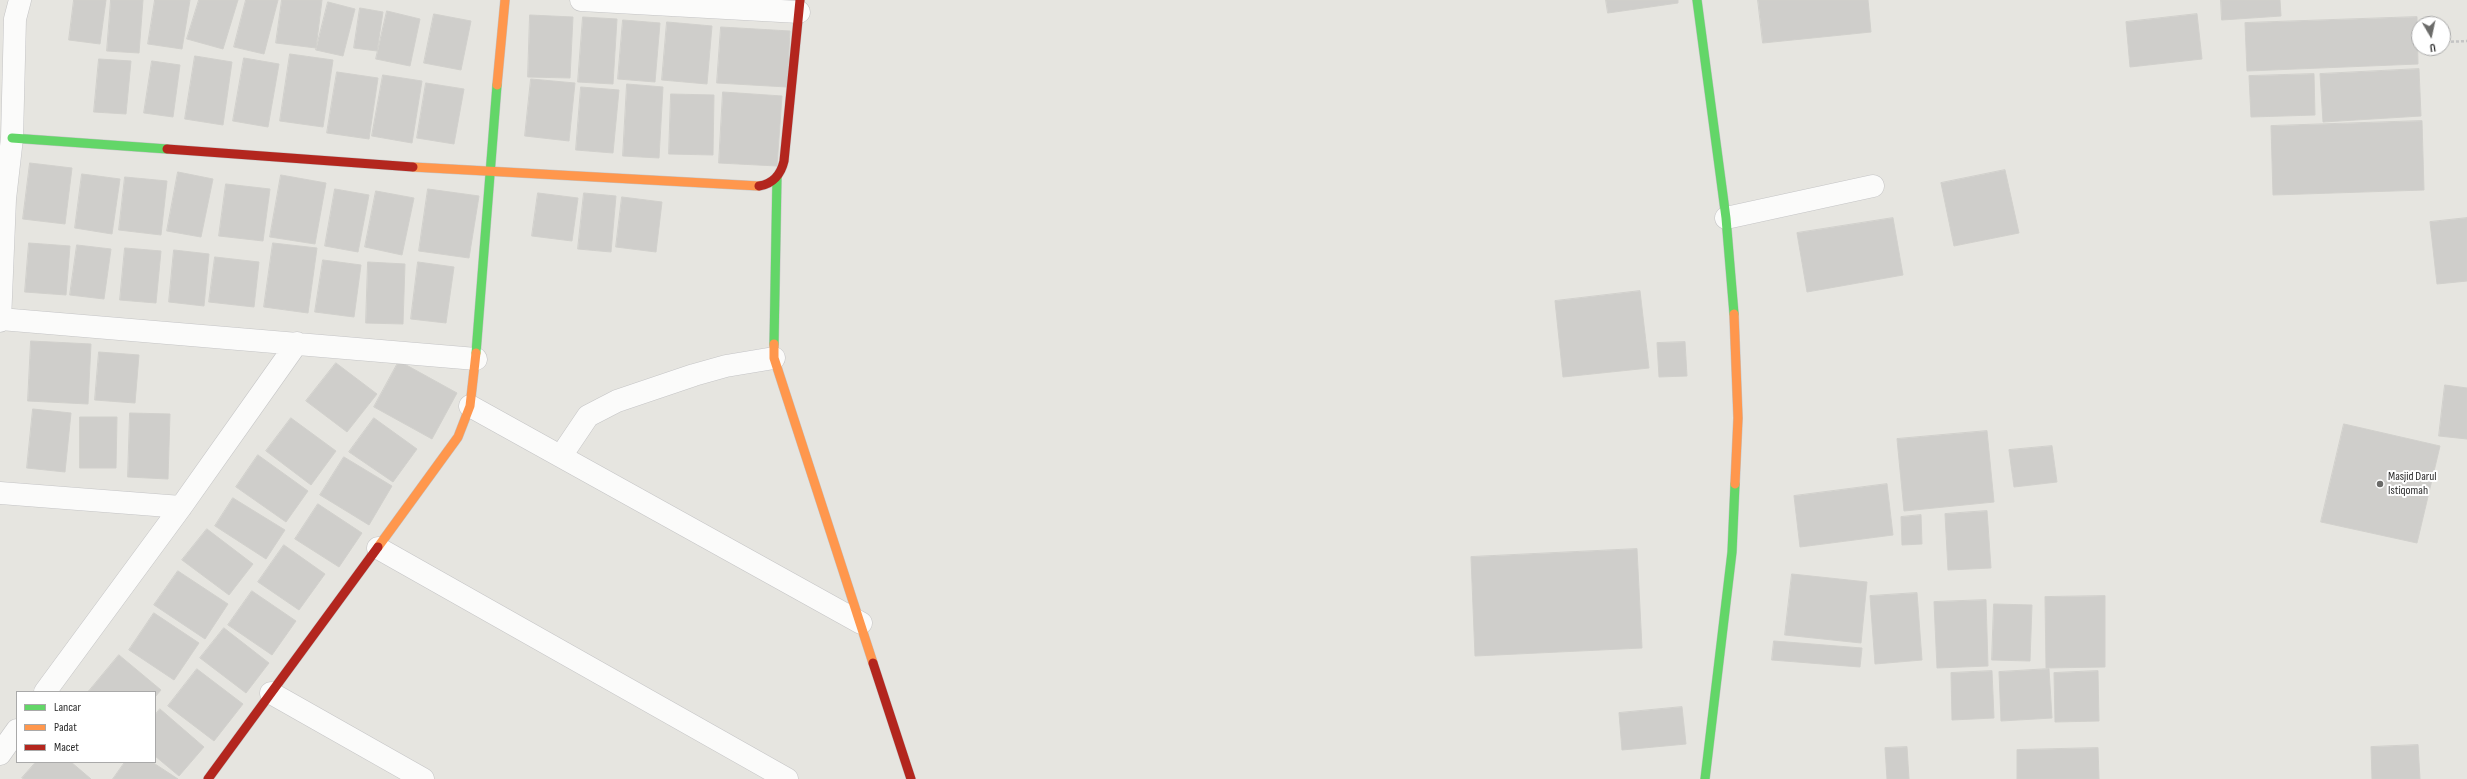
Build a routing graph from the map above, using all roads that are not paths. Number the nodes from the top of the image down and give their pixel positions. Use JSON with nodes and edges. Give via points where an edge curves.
{"nodes":[{"id":1,"x":505,"y":0,"type":"edge"},
{"id":2,"x":581,"y":0,"type":"edge"},
{"id":3,"x":1697,"y":0,"type":"edge"},
{"id":4,"x":799,"y":6,"type":"edge"},
{"id":5,"x":12,"y":13,"type":"edge"},
{"id":6,"x":12,"y":138,"type":"junction"},
{"id":7,"x":489,"y":172,"type":"junction"},
{"id":8,"x":777,"y":177,"type":"junction"},
{"id":9,"x":1873,"y":186,"type":"dead end"},
{"id":10,"x":2,"y":199,"type":"edge"},
{"id":11,"x":1726,"y":218,"type":"junction"},
{"id":12,"x":0,"y":319,"type":"edge"},
{"id":13,"x":297,"y":343,"type":"junction"},
{"id":14,"x":774,"y":358,"type":"junction"},
{"id":15,"x":476,"y":359,"type":"junction"},
{"id":16,"x":470,"y":406,"type":"junction"},
{"id":17,"x":561,"y":456,"type":"junction"},
{"id":18,"x":0,"y":492,"type":"edge"},
{"id":19,"x":181,"y":507,"type":"junction"},
{"id":20,"x":378,"y":548,"type":"junction"},
{"id":21,"x":861,"y":623,"type":"junction"},
{"id":22,"x":46,"y":691,"type":"edge"},
{"id":23,"x":271,"y":693,"type":"junction"},
{"id":24,"x":16,"y":731,"type":"edge"},
{"id":25,"x":0,"y":754,"type":"edge"},
{"id":26,"x":208,"y":779,"type":"edge"},
{"id":27,"x":423,"y":779,"type":"edge"},
{"id":28,"x":787,"y":779,"type":"edge"},
{"id":29,"x":911,"y":779,"type":"edge"},
{"id":30,"x":1705,"y":779,"type":"edge"}],
"edges":[{"from":1,"to":7,"type":"street"},
{"from":2,"to":4,"type":"street"},
{"from":3,"to":11,"type":"street"},
{"from":4,"to":8,"type":"street","via":[[784,161],[782,172]]},
{"from":5,"to":6,"type":"street"},
{"from":6,"to":7,"type":"street"},
{"from":6,"to":10,"type":"street"},
{"from":7,"to":8,"type":"street","via":[[761,186]]},
{"from":7,"to":15,"type":"street"},
{"from":8,"to":14,"type":"street"},
{"from":9,"to":11,"type":"street"},
{"from":10,"to":12,"type":"street"},
{"from":11,"to":30,"type":"street","via":[[1734,299],[1738,418],[1732,552]]},
{"from":12,"to":13,"type":"street"},
{"from":13,"to":15,"type":"street"},
{"from":13,"to":19,"type":"street"},
{"from":14,"to":17,"type":"street","via":[[694,374],[617,401],[588,416]]},
{"from":14,"to":21,"type":"street"},
{"from":15,"to":16,"type":"street"},
{"from":16,"to":17,"type":"street"},
{"from":16,"to":20,"type":"street","via":[[458,437]]},
{"from":17,"to":21,"type":"street"},
{"from":18,"to":19,"type":"street"},
{"from":19,"to":22,"type":"street"},
{"from":20,"to":23,"type":"street"},
{"from":20,"to":28,"type":"street"},
{"from":21,"to":29,"type":"street"},
{"from":23,"to":26,"type":"street"},
{"from":23,"to":27,"type":"street"},
{"from":24,"to":25,"type":"street"}]}
